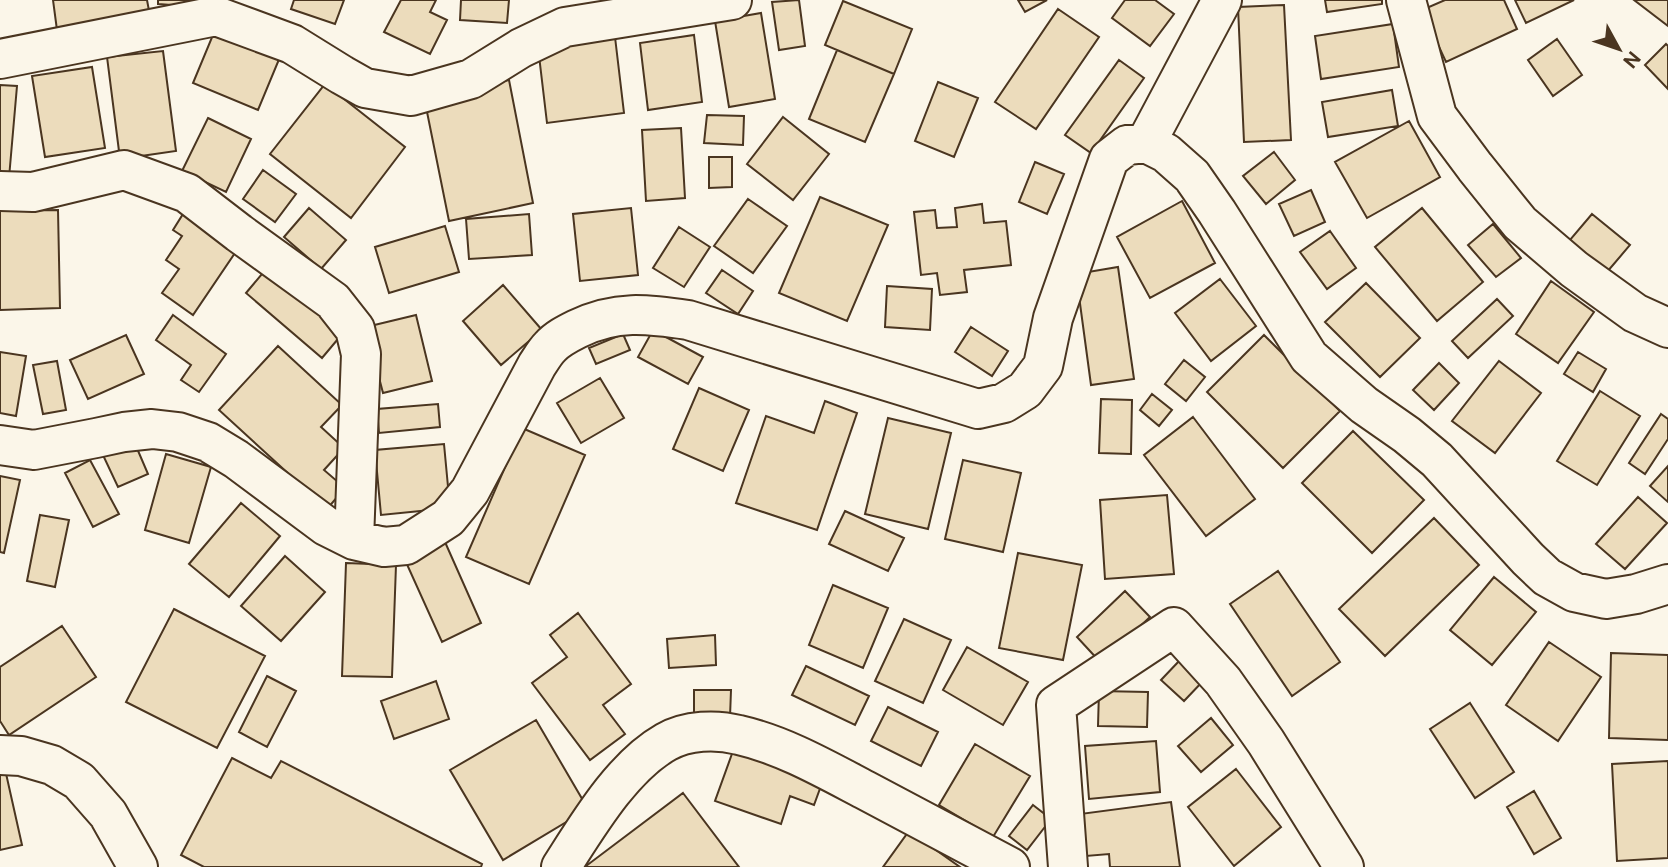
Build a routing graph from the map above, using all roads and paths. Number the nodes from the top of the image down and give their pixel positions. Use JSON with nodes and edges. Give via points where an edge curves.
{"nodes":[{"id":1,"x":732,"y":0,"type":"edge"},
{"id":2,"x":1222,"y":0,"type":"edge"},
{"id":3,"x":1406,"y":0,"type":"edge"},
{"id":4,"x":0,"y":59,"type":"edge"},
{"id":5,"x":1146,"y":143,"type":"junction"},
{"id":6,"x":0,"y":191,"type":"edge"},
{"id":7,"x":1668,"y":328,"type":"edge"},
{"id":8,"x":0,"y":445,"type":"edge"},
{"id":9,"x":354,"y":540,"type":"junction"},
{"id":10,"x":1668,"y":584,"type":"edge"},
{"id":11,"x":0,"y":755,"type":"edge"},
{"id":12,"x":138,"y":867,"type":"edge"},
{"id":13,"x":561,"y":867,"type":"edge"},
{"id":14,"x":1010,"y":867,"type":"edge"},
{"id":15,"x":1068,"y":867,"type":"edge"},
{"id":16,"x":1343,"y":867,"type":"edge"}],
"edges":[{"from":1,"to":4,"type":"street","via":[[565,27],[471,79],[411,96],[365,88],[292,44],[216,16]]},
{"from":2,"to":5,"type":"street"},
{"from":3,"to":7,"type":"street","via":[[1437,116],[1482,177],[1520,223],[1574,269],[1635,313]]},
{"from":5,"to":9,"type":"street","via":[[1127,145],[1109,159],[1053,318],[1043,366],[1025,390],[1004,403],[978,409],[688,320],[622,314],[590,323],[551,345],[470,491],[448,518],[406,545],[384,547]]},
{"from":5,"to":10,"type":"street","via":[[1166,153],[1192,176],[1309,357],[1437,460],[1547,577],[1574,592],[1606,599]]},
{"from":6,"to":9,"type":"street","via":[[33,192],[124,170],[187,192],[333,300],[355,329],[361,354]]},
{"from":8,"to":9,"type":"street","via":[[34,450],[124,432],[178,432],[208,442],[236,459],[326,526]]},
{"from":11,"to":12,"type":"street","via":[[52,765],[79,781],[108,814]]},
{"from":13,"to":14,"type":"street","via":[[633,767],[667,741],[689,733],[712,732],[737,734],[818,765]]},
{"from":15,"to":16,"type":"street","via":[[1056,705],[1174,627],[1223,681],[1266,742]]}]}
